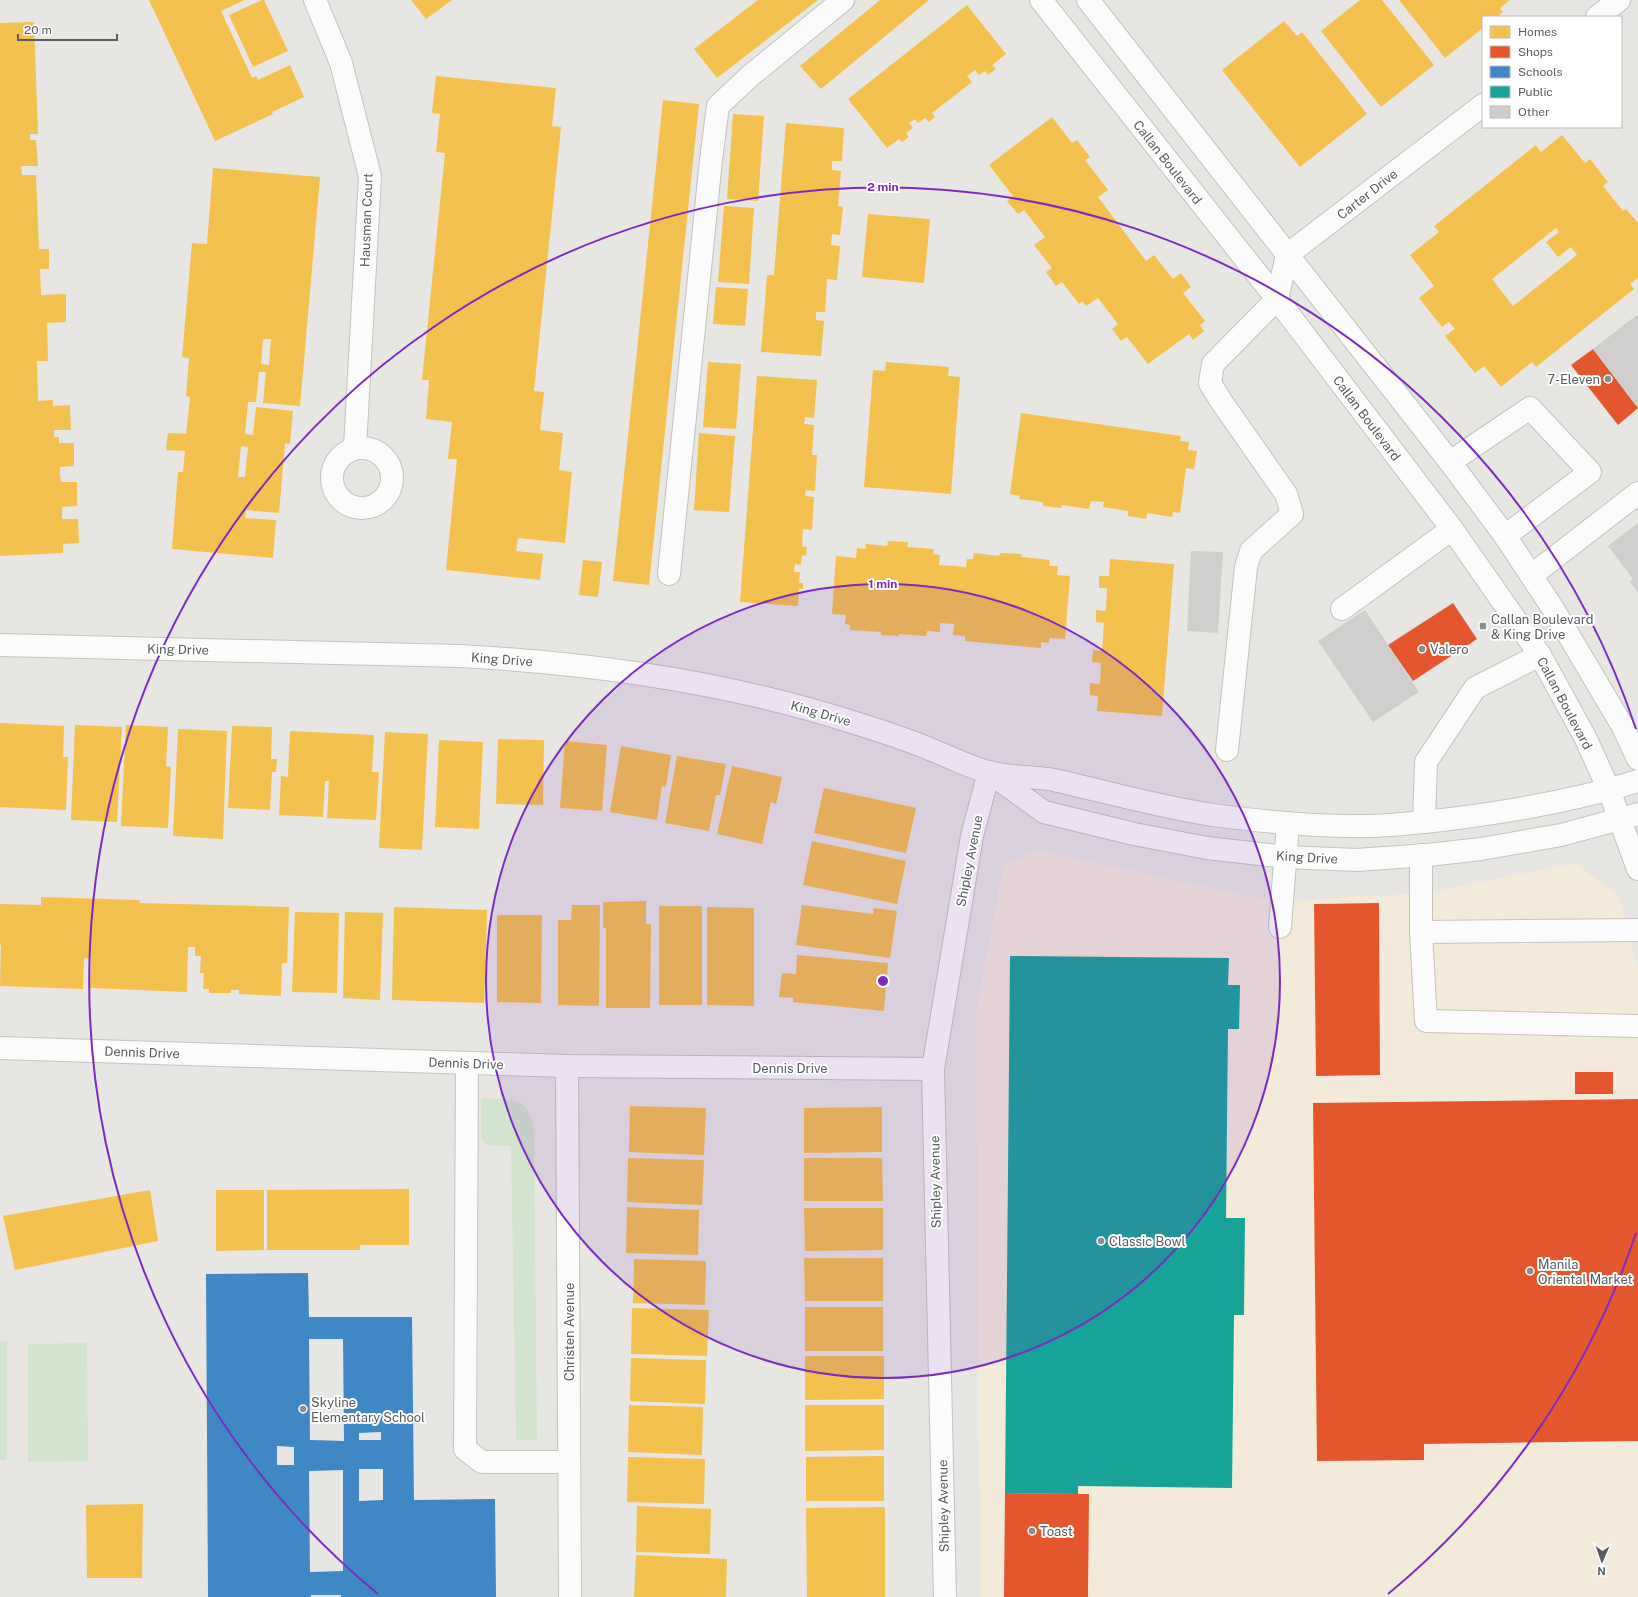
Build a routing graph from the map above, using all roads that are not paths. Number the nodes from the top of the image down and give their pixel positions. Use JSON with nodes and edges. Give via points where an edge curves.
{"nodes":[{"id":1,"x":316,"y":0,"type":"edge"},
{"id":2,"x":843,"y":0,"type":"edge"},
{"id":3,"x":1041,"y":0,"type":"edge"},
{"id":4,"x":1088,"y":0,"type":"edge"},
{"id":5,"x":1619,"y":0,"type":"edge"},
{"id":6,"x":1598,"y":16,"type":"edge"},
{"id":7,"x":1482,"y":106,"type":"edge"},
{"id":8,"x":1287,"y":255,"type":"junction"},
{"id":9,"x":1276,"y":300,"type":"junction"},
{"id":10,"x":355,"y":448,"type":"dead end"},
{"id":11,"x":1450,"y":462,"type":"junction"},
{"id":12,"x":1638,"y":493,"type":"edge"},
{"id":13,"x":1452,"y":529,"type":"junction"},
{"id":14,"x":1505,"y":536,"type":"junction"},
{"id":15,"x":669,"y":574,"type":"dead end"},
{"id":16,"x":1532,"y":575,"type":"junction"},
{"id":17,"x":1342,"y":609,"type":"dead end"},
{"id":18,"x":0,"y":644,"type":"edge"},
{"id":19,"x":1540,"y":655,"type":"junction"},
{"id":20,"x":1227,"y":750,"type":"dead end"},
{"id":21,"x":1638,"y":759,"type":"edge"},
{"id":22,"x":989,"y":772,"type":"junction"},
{"id":23,"x":1638,"y":781,"type":"edge"},
{"id":24,"x":1609,"y":790,"type":"junction"},
{"id":25,"x":1629,"y":817,"type":"edge"},
{"id":26,"x":1424,"y":822,"type":"junction"},
{"id":27,"x":1288,"y":824,"type":"junction"},
{"id":28,"x":1421,"y":855,"type":"junction"},
{"id":29,"x":1286,"y":857,"type":"junction"},
{"id":30,"x":1638,"y":869,"type":"edge"},
{"id":31,"x":1280,"y":928,"type":"dead end"},
{"id":32,"x":1638,"y":930,"type":"edge"},
{"id":33,"x":1421,"y":932,"type":"junction"},
{"id":34,"x":1638,"y":1026,"type":"edge"},
{"id":35,"x":0,"y":1048,"type":"edge"},
{"id":36,"x":466,"y":1063,"type":"junction"},
{"id":37,"x":567,"y":1066,"type":"junction"},
{"id":38,"x":933,"y":1069,"type":"junction"},
{"id":39,"x":569,"y":1462,"type":"junction"},
{"id":40,"x":570,"y":1597,"type":"edge"},
{"id":41,"x":945,"y":1597,"type":"edge"}],
"edges":[{"from":1,"to":10,"type":"street","name":"Hausman Court","via":[[342,63],[370,176]]},
{"from":2,"to":15,"type":"street","via":[[750,76],[718,106]]},
{"from":3,"to":9,"type":"street","name":"Callan Boulevard"},
{"from":4,"to":8,"type":"street"},
{"from":5,"to":6,"type":"street"},
{"from":7,"to":8,"type":"street","name":"Carter Drive"},
{"from":8,"to":9,"type":"street"},
{"from":8,"to":11,"type":"street"},
{"from":9,"to":13,"type":"street","name":"Callan Boulevard"},
{"from":9,"to":20,"type":"street","via":[[1213,364],[1210,383],[1286,494],[1292,514],[1251,550],[1246,567]]},
{"from":11,"to":14,"type":"street"},
{"from":11,"to":14,"type":"street","via":[[1530,408],[1590,472]]},
{"from":12,"to":16,"type":"street"},
{"from":13,"to":17,"type":"street"},
{"from":13,"to":19,"type":"street","name":"Callan Boulevard"},
{"from":14,"to":16,"type":"street"},
{"from":16,"to":21,"type":"street","via":[[1623,727]]},
{"from":18,"to":22,"type":"street","name":"King Drive","via":[[459,656],[532,660],[602,668],[712,686],[796,706],[853,722]]},
{"from":19,"to":24,"type":"street","name":"Callan Boulevard","via":[[1586,739]]},
{"from":19,"to":26,"type":"street","via":[[1475,688],[1426,762]]},
{"from":22,"to":27,"type":"street","name":"King Drive","via":[[1050,779],[1142,802],[1212,815]]},
{"from":22,"to":29,"type":"street","name":"King Drive","via":[[1044,812],[1134,834],[1207,848]]},
{"from":22,"to":38,"type":"street","name":"Shipley Avenue","via":[[972,836]]},
{"from":23,"to":24,"type":"street","name":"King Drive"},
{"from":24,"to":25,"type":"street","name":"Callan Boulevard"},
{"from":24,"to":26,"type":"street","name":"King Drive","via":[[1548,804]]},
{"from":25,"to":28,"type":"street","name":"King Drive","via":[[1561,835]]},
{"from":25,"to":30,"type":"street","name":"Callan Boulevard"},
{"from":26,"to":27,"type":"street","name":"King Drive","via":[[1355,826]]},
{"from":27,"to":29,"type":"street"},
{"from":28,"to":29,"type":"street","name":"King Drive","via":[[1356,860]]},
{"from":28,"to":33,"type":"street"},
{"from":29,"to":31,"type":"street"},
{"from":32,"to":33,"type":"street"},
{"from":33,"to":34,"type":"street","via":[[1426,1021]]},
{"from":35,"to":36,"type":"street","name":"Dennis Drive"},
{"from":36,"to":37,"type":"street","name":"Dennis Drive"},
{"from":36,"to":39,"type":"street","via":[[465,1449],[482,1462]]},
{"from":37,"to":38,"type":"street","name":"Dennis Drive"},
{"from":37,"to":39,"type":"street","name":"Christen Avenue"},
{"from":38,"to":41,"type":"street","name":"Shipley Avenue"},
{"from":39,"to":40,"type":"street","name":"Christen Avenue"}]}
